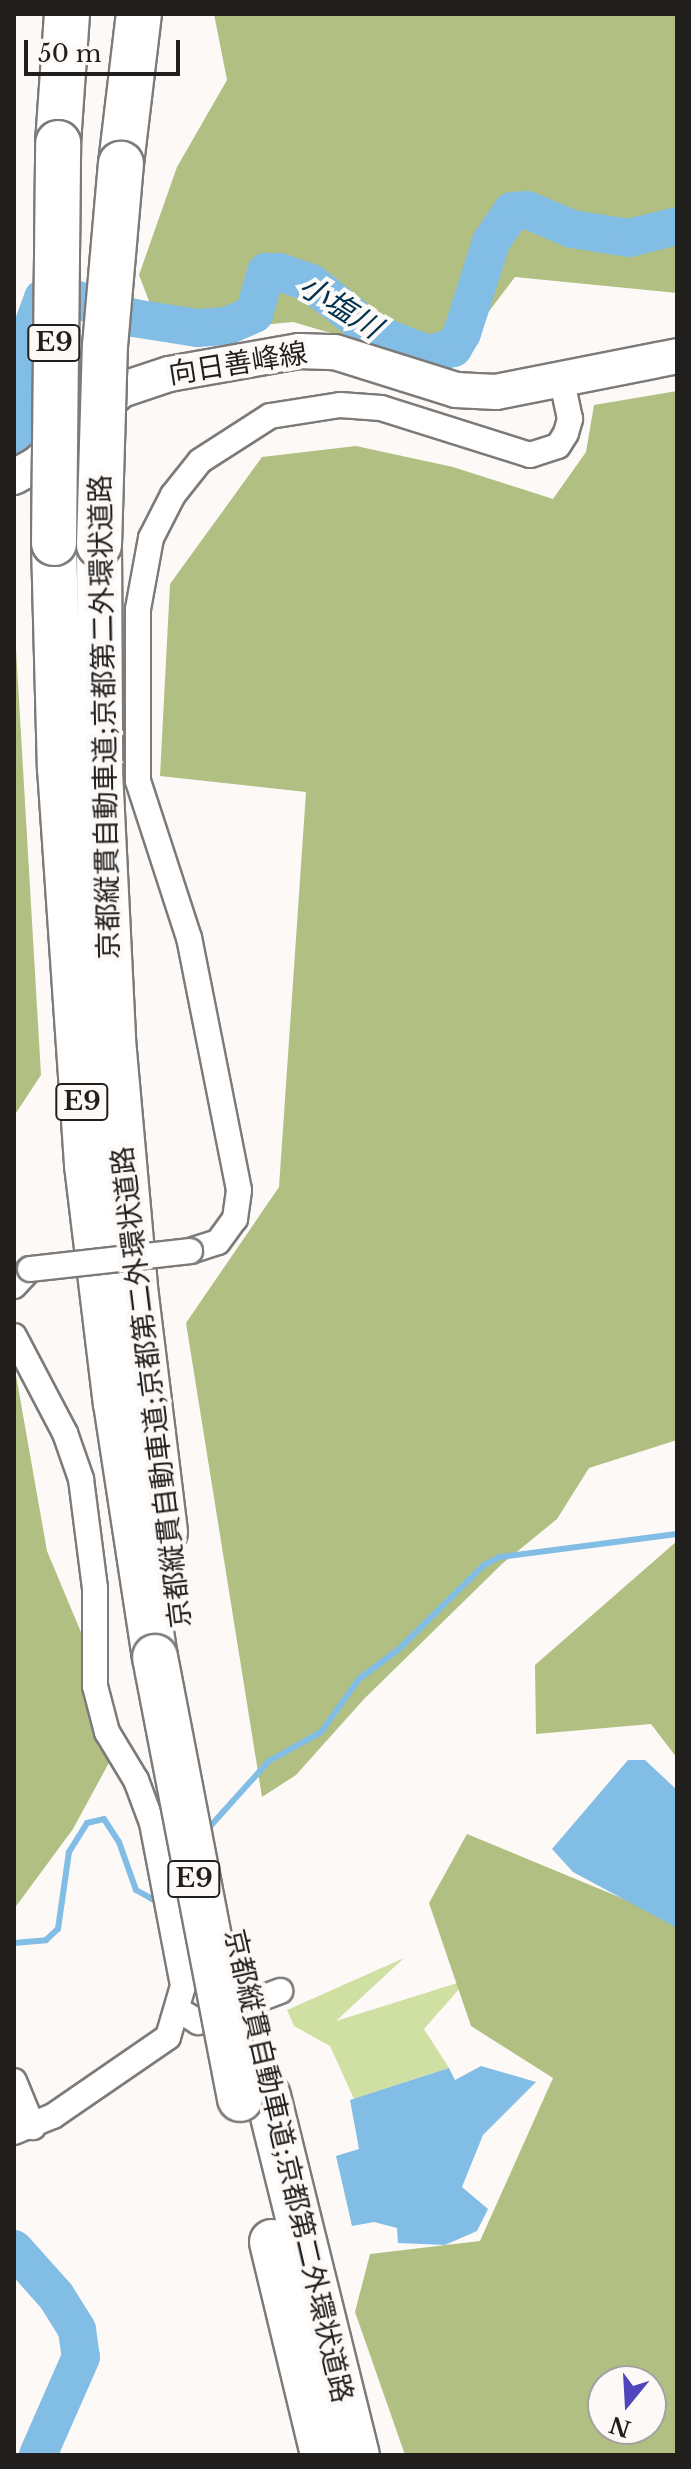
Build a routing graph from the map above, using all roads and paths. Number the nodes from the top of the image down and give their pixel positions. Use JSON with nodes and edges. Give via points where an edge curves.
{"nodes":[{"id":1,"x":67,"y":14,"type":"edge"},
{"id":2,"x":139,"y":14,"type":"edge"},
{"id":3,"x":677,"y":356,"type":"edge"},
{"id":4,"x":562,"y":381,"type":"junction"},
{"id":5,"x":14,"y":477,"type":"edge"},
{"id":6,"x":22,"y":1278,"type":"edge"},
{"id":7,"x":14,"y":1336,"type":"edge"},
{"id":8,"x":170,"y":1656,"type":"junction"},
{"id":9,"x":280,"y":1991,"type":"dead end"},
{"id":10,"x":180,"y":2011,"type":"junction"},
{"id":11,"x":14,"y":2081,"type":"edge"},
{"id":12,"x":24,"y":2129,"type":"edge"},
{"id":13,"x":326,"y":2401,"type":"junction"},
{"id":14,"x":323,"y":2455,"type":"edge"},
{"id":15,"x":357,"y":2455,"type":"edge"}],
"edges":[{"from":1,"to":8,"type":"highway","name":"京都縦貫自動車道;京都第二外環状道路","number":"E9","bridge":true,"via":[[58,143],[54,543],[60,768],[87,1165],[107,1343]]},
{"from":2,"to":8,"type":"highway","name":"京都縦貫自動車道;京都第二外環状道路","number":"E9","bridge":true,"via":[[105,346],[100,771],[114,1056]]},
{"from":3,"to":4,"type":"main road","name":"向日善峰線"},
{"from":4,"to":5,"type":"main road","name":"向日善峰線","via":[[496,392],[456,390],[374,361],[299,351],[169,374],[121,390],[36,465]]},
{"from":4,"to":6,"type":"street","bridge":true,"via":[[570,419],[566,433],[558,446],[530,455],[381,408],[340,405],[270,416],[200,461],[173,495],[151,538],[139,594],[138,781],[189,938],[239,1190],[235,1219],[218,1242],[190,1251]]},
{"from":7,"to":10,"type":"street","via":[[65,1433],[81,1479],[95,1588],[95,1686],[107,1732],[136,1780],[152,1823],[183,1986]]},
{"from":8,"to":13,"type":"highway","name":"京都縦貫自動車道;京都第二外環状道路","number":"E9","via":[[221,1876],[254,2098]]},
{"from":9,"to":10,"type":"street","via":[[198,2022]]},
{"from":10,"to":12,"type":"street","via":[[168,2037]]},
{"from":11,"to":12,"type":"street"},
{"from":13,"to":14,"type":"highway","name":"京都縦貫自動車道;京都第二外環状道路","number":"E9"},
{"from":13,"to":15,"type":"highway","name":"京都縦貫自動車道;京都第二外環状道路","number":"E9"}]}
